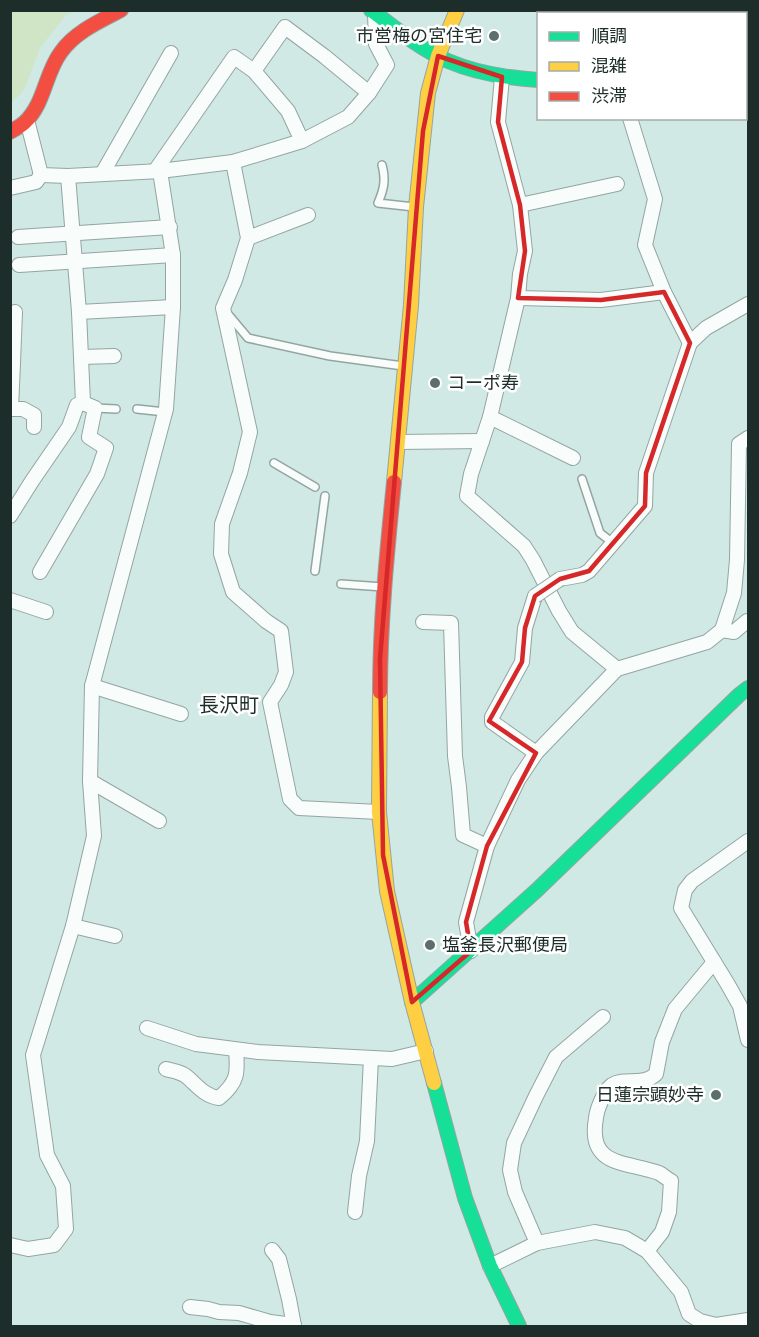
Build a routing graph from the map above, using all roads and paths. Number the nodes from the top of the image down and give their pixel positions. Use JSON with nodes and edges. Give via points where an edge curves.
{"nodes":[{"id":1,"x":121,"y":10,"type":"edge"},
{"id":2,"x":457,"y":10,"type":"edge"},
{"id":3,"x":373,"y":12,"type":"edge"},
{"id":4,"x":171,"y":53,"type":"dead end"},
{"id":5,"x":438,"y":56,"type":"junction"},
{"id":6,"x":747,"y":56,"type":"edge"},
{"id":7,"x":254,"y":70,"type":"junction"},
{"id":8,"x":502,"y":77,"type":"junction"},
{"id":9,"x":537,"y":80,"type":"edge"},
{"id":10,"x":369,"y":93,"type":"junction"},
{"id":11,"x":747,"y":108,"type":"edge"},
{"id":12,"x":27,"y":120,"type":"junction"},
{"id":13,"x":631,"y":120,"type":"edge"},
{"id":14,"x":10,"y":132,"type":"edge"},
{"id":15,"x":302,"y":141,"type":"junction"},
{"id":16,"x":233,"y":162,"type":"junction"},
{"id":17,"x":382,"y":165,"type":"dead end"},
{"id":18,"x":158,"y":171,"type":"junction"},
{"id":19,"x":102,"y":174,"type":"junction"},
{"id":20,"x":41,"y":175,"type":"junction"},
{"id":21,"x":68,"y":176,"type":"junction"},
{"id":22,"x":617,"y":184,"type":"dead end"},
{"id":23,"x":10,"y":188,"type":"edge"},
{"id":24,"x":520,"y":205,"type":"junction"},
{"id":25,"x":416,"y":207,"type":"junction"},
{"id":26,"x":308,"y":214,"type":"dead end"},
{"id":27,"x":170,"y":227,"type":"junction"},
{"id":28,"x":73,"y":233,"type":"junction"},
{"id":29,"x":18,"y":237,"type":"dead end"},
{"id":30,"x":248,"y":238,"type":"junction"},
{"id":31,"x":173,"y":255,"type":"junction"},
{"id":32,"x":75,"y":262,"type":"junction"},
{"id":33,"x":19,"y":266,"type":"dead end"},
{"id":34,"x":664,"y":292,"type":"junction"},
{"id":35,"x":518,"y":298,"type":"junction"},
{"id":36,"x":748,"y":304,"type":"edge"},
{"id":37,"x":174,"y":307,"type":"junction"},
{"id":38,"x":223,"y":308,"type":"junction"},
{"id":39,"x":15,"y":312,"type":"dead end"},
{"id":40,"x":79,"y":312,"type":"junction"},
{"id":41,"x":690,"y":343,"type":"junction"},
{"id":42,"x":114,"y":356,"type":"dead end"},
{"id":43,"x":81,"y":357,"type":"junction"},
{"id":44,"x":12,"y":363,"type":"edge"},
{"id":45,"x":406,"y":366,"type":"junction"},
{"id":46,"x":89,"y":405,"type":"junction"},
{"id":47,"x":116,"y":409,"type":"dead end"},
{"id":48,"x":137,"y":409,"type":"dead end"},
{"id":49,"x":165,"y":412,"type":"junction"},
{"id":50,"x":490,"y":417,"type":"junction"},
{"id":51,"x":34,"y":427,"type":"dead end"},
{"id":52,"x":748,"y":438,"type":"edge"},
{"id":53,"x":482,"y":441,"type":"junction"},
{"id":54,"x":398,"y":442,"type":"junction"},
{"id":55,"x":573,"y":458,"type":"dead end"},
{"id":56,"x":274,"y":463,"type":"dead end"},
{"id":57,"x":582,"y":479,"type":"dead end"},
{"id":58,"x":315,"y":487,"type":"dead end"},
{"id":59,"x":326,"y":496,"type":"dead end"},
{"id":60,"x":10,"y":516,"type":"edge"},
{"id":61,"x":613,"y":543,"type":"junction"},
{"id":62,"x":315,"y":571,"type":"dead end"},
{"id":63,"x":40,"y":572,"type":"dead end"},
{"id":64,"x":341,"y":584,"type":"dead end"},
{"id":65,"x":384,"y":587,"type":"junction"},
{"id":66,"x":10,"y":600,"type":"edge"},
{"id":67,"x":46,"y":612,"type":"dead end"},
{"id":68,"x":423,"y":622,"type":"dead end"},
{"id":69,"x":748,"y":622,"type":"edge"},
{"id":70,"x":722,"y":630,"type":"junction"},
{"id":71,"x":617,"y":669,"type":"junction"},
{"id":72,"x":92,"y":686,"type":"junction"},
{"id":73,"x":748,"y":688,"type":"edge"},
{"id":74,"x":181,"y":714,"type":"dead end"},
{"id":75,"x":536,"y":753,"type":"junction"},
{"id":76,"x":90,"y":781,"type":"junction"},
{"id":77,"x":379,"y":812,"type":"junction"},
{"id":78,"x":159,"y":822,"type":"dead end"},
{"id":79,"x":748,"y":841,"type":"edge"},
{"id":80,"x":487,"y":846,"type":"junction"},
{"id":81,"x":73,"y":926,"type":"junction"},
{"id":82,"x":115,"y":936,"type":"dead end"},
{"id":83,"x":471,"y":951,"type":"junction"},
{"id":84,"x":714,"y":962,"type":"junction"},
{"id":85,"x":412,"y":1002,"type":"junction"},
{"id":86,"x":744,"y":1008,"type":"edge"},
{"id":87,"x":603,"y":1017,"type":"dead end"},
{"id":88,"x":147,"y":1028,"type":"dead end"},
{"id":89,"x":748,"y":1040,"type":"edge"},
{"id":90,"x":236,"y":1050,"type":"junction"},
{"id":91,"x":426,"y":1051,"type":"junction"},
{"id":92,"x":371,"y":1058,"type":"junction"},
{"id":93,"x":166,"y":1069,"type":"dead end"},
{"id":94,"x":356,"y":1212,"type":"dead end"},
{"id":95,"x":537,"y":1243,"type":"junction"},
{"id":96,"x":10,"y":1245,"type":"edge"},
{"id":97,"x":272,"y":1251,"type":"dead end"},
{"id":98,"x":647,"y":1251,"type":"junction"},
{"id":99,"x":490,"y":1266,"type":"junction"},
{"id":100,"x":190,"y":1307,"type":"dead end"},
{"id":101,"x":748,"y":1320,"type":"edge"},
{"id":102,"x":294,"y":1326,"type":"edge"},
{"id":103,"x":519,"y":1326,"type":"edge"}],
"edges":[{"from":1,"to":12,"type":"street","via":[[85,30],[62,49]]},
{"from":2,"to":5,"type":"street"},
{"from":3,"to":5,"type":"street"},
{"from":3,"to":10,"type":"street","via":[[376,44],[387,65]]},
{"from":4,"to":19,"type":"street"},
{"from":5,"to":8,"type":"street"},
{"from":5,"to":25,"type":"street","via":[[425,112]]},
{"from":6,"to":11,"type":"street"},
{"from":7,"to":10,"type":"street","via":[[285,27]]},
{"from":7,"to":15,"type":"street","via":[[288,111]]},
{"from":7,"to":18,"type":"street","via":[[234,57]]},
{"from":8,"to":9,"type":"street"},
{"from":8,"to":24,"type":"street","via":[[498,122]]},
{"from":10,"to":15,"type":"street","via":[[348,117]]},
{"from":12,"to":14,"type":"street"},
{"from":12,"to":20,"type":"street"},
{"from":13,"to":34,"type":"street","via":[[655,199],[645,245]]},
{"from":15,"to":16,"type":"street"},
{"from":16,"to":18,"type":"street"},
{"from":16,"to":30,"type":"street"},
{"from":17,"to":25,"type":"lane","via":[[385,176],[378,203]]},
{"from":18,"to":19,"type":"street"},
{"from":18,"to":27,"type":"street"},
{"from":19,"to":21,"type":"street"},
{"from":20,"to":21,"type":"street"},
{"from":20,"to":23,"type":"street","via":[[36,182]]},
{"from":21,"to":28,"type":"street"},
{"from":22,"to":24,"type":"street"},
{"from":24,"to":35,"type":"street","via":[[525,251]]},
{"from":25,"to":45,"type":"street"},
{"from":26,"to":30,"type":"street"},
{"from":27,"to":28,"type":"street"},
{"from":27,"to":31,"type":"street"},
{"from":28,"to":29,"type":"street"},
{"from":28,"to":32,"type":"street"},
{"from":30,"to":38,"type":"street"},
{"from":31,"to":32,"type":"street"},
{"from":31,"to":37,"type":"street"},
{"from":32,"to":33,"type":"street"},
{"from":32,"to":40,"type":"street"},
{"from":34,"to":35,"type":"street","via":[[601,300]]},
{"from":34,"to":41,"type":"street"},
{"from":35,"to":50,"type":"street"},
{"from":36,"to":41,"type":"street","via":[[706,328]]},
{"from":37,"to":40,"type":"street"},
{"from":37,"to":49,"type":"street"},
{"from":38,"to":45,"type":"lane","via":[[248,338],[330,356]]},
{"from":38,"to":77,"type":"street","via":[[250,432],[222,524],[221,554],[233,592],[281,631],[286,672],[270,702],[291,799],[299,808]]},
{"from":39,"to":44,"type":"street"},
{"from":40,"to":43,"type":"street"},
{"from":41,"to":61,"type":"street","via":[[646,473],[645,507]]},
{"from":42,"to":43,"type":"street"},
{"from":43,"to":46,"type":"street"},
{"from":44,"to":51,"type":"street","via":[[11,410],[34,415]]},
{"from":45,"to":54,"type":"street"},
{"from":46,"to":47,"type":"lane"},
{"from":46,"to":60,"type":"street","via":[[77,405],[69,427]]},
{"from":46,"to":63,"type":"street","via":[[89,437],[106,448],[97,474]]},
{"from":48,"to":49,"type":"lane"},
{"from":49,"to":72,"type":"street"},
{"from":50,"to":53,"type":"street"},
{"from":50,"to":55,"type":"street"},
{"from":52,"to":70,"type":"street","via":[[739,444],[734,593]]},
{"from":53,"to":54,"type":"street"},
{"from":53,"to":71,"type":"street","via":[[467,496],[524,546],[572,632]]},
{"from":54,"to":65,"type":"street"},
{"from":56,"to":58,"type":"lane"},
{"from":57,"to":61,"type":"lane","via":[[600,533]]},
{"from":59,"to":62,"type":"lane"},
{"from":61,"to":75,"type":"street","bridge":true,"via":[[588,571],[560,579],[535,596],[525,628],[522,662],[492,722]]},
{"from":64,"to":65,"type":"lane"},
{"from":65,"to":77,"type":"street"},
{"from":66,"to":67,"type":"street"},
{"from":68,"to":80,"type":"street","via":[[452,623],[455,756],[463,835]]},
{"from":69,"to":70,"type":"street","via":[[734,632]]},
{"from":70,"to":71,"type":"street","via":[[707,642]]},
{"from":71,"to":75,"type":"street"},
{"from":72,"to":74,"type":"street"},
{"from":72,"to":76,"type":"street"},
{"from":73,"to":83,"type":"street"},
{"from":75,"to":80,"type":"street","via":[[518,780]]},
{"from":76,"to":78,"type":"street"},
{"from":76,"to":81,"type":"street","via":[[94,836]]},
{"from":77,"to":85,"type":"street","via":[[387,891]]},
{"from":79,"to":84,"type":"street","via":[[685,890],[681,908]]},
{"from":80,"to":83,"type":"street","via":[[466,922]]},
{"from":81,"to":82,"type":"street"},
{"from":81,"to":96,"type":"street","via":[[33,1055],[47,1155],[63,1186],[66,1229],[54,1245],[28,1249]]},
{"from":83,"to":85,"type":"street"},
{"from":84,"to":86,"type":"street"},
{"from":84,"to":98,"type":"street","via":[[675,1010],[662,1042],[656,1074],[647,1080],[620,1081],[609,1087],[597,1108],[594,1130],[599,1150],[609,1159],[661,1174],[671,1181],[669,1212],[662,1232]]},
{"from":85,"to":91,"type":"street"},
{"from":86,"to":89,"type":"street"},
{"from":87,"to":95,"type":"street","via":[[556,1057],[514,1143],[510,1170],[515,1192]]},
{"from":88,"to":90,"type":"street","via":[[196,1044]]},
{"from":90,"to":92,"type":"street"},
{"from":90,"to":93,"type":"street","via":[[238,1071],[230,1089],[219,1098],[210,1097],[184,1074]]},
{"from":91,"to":92,"type":"street","via":[[392,1059]]},
{"from":91,"to":99,"type":"street","via":[[465,1198]]},
{"from":92,"to":94,"type":"street","via":[[367,1141]]},
{"from":95,"to":98,"type":"street","via":[[595,1232],[625,1238]]},
{"from":95,"to":99,"type":"street"},
{"from":97,"to":102,"type":"street","via":[[279,1259]]},
{"from":98,"to":101,"type":"street","via":[[681,1292],[689,1314],[700,1322],[716,1325]]},
{"from":99,"to":103,"type":"street"},
{"from":100,"to":102,"type":"street"}]}
